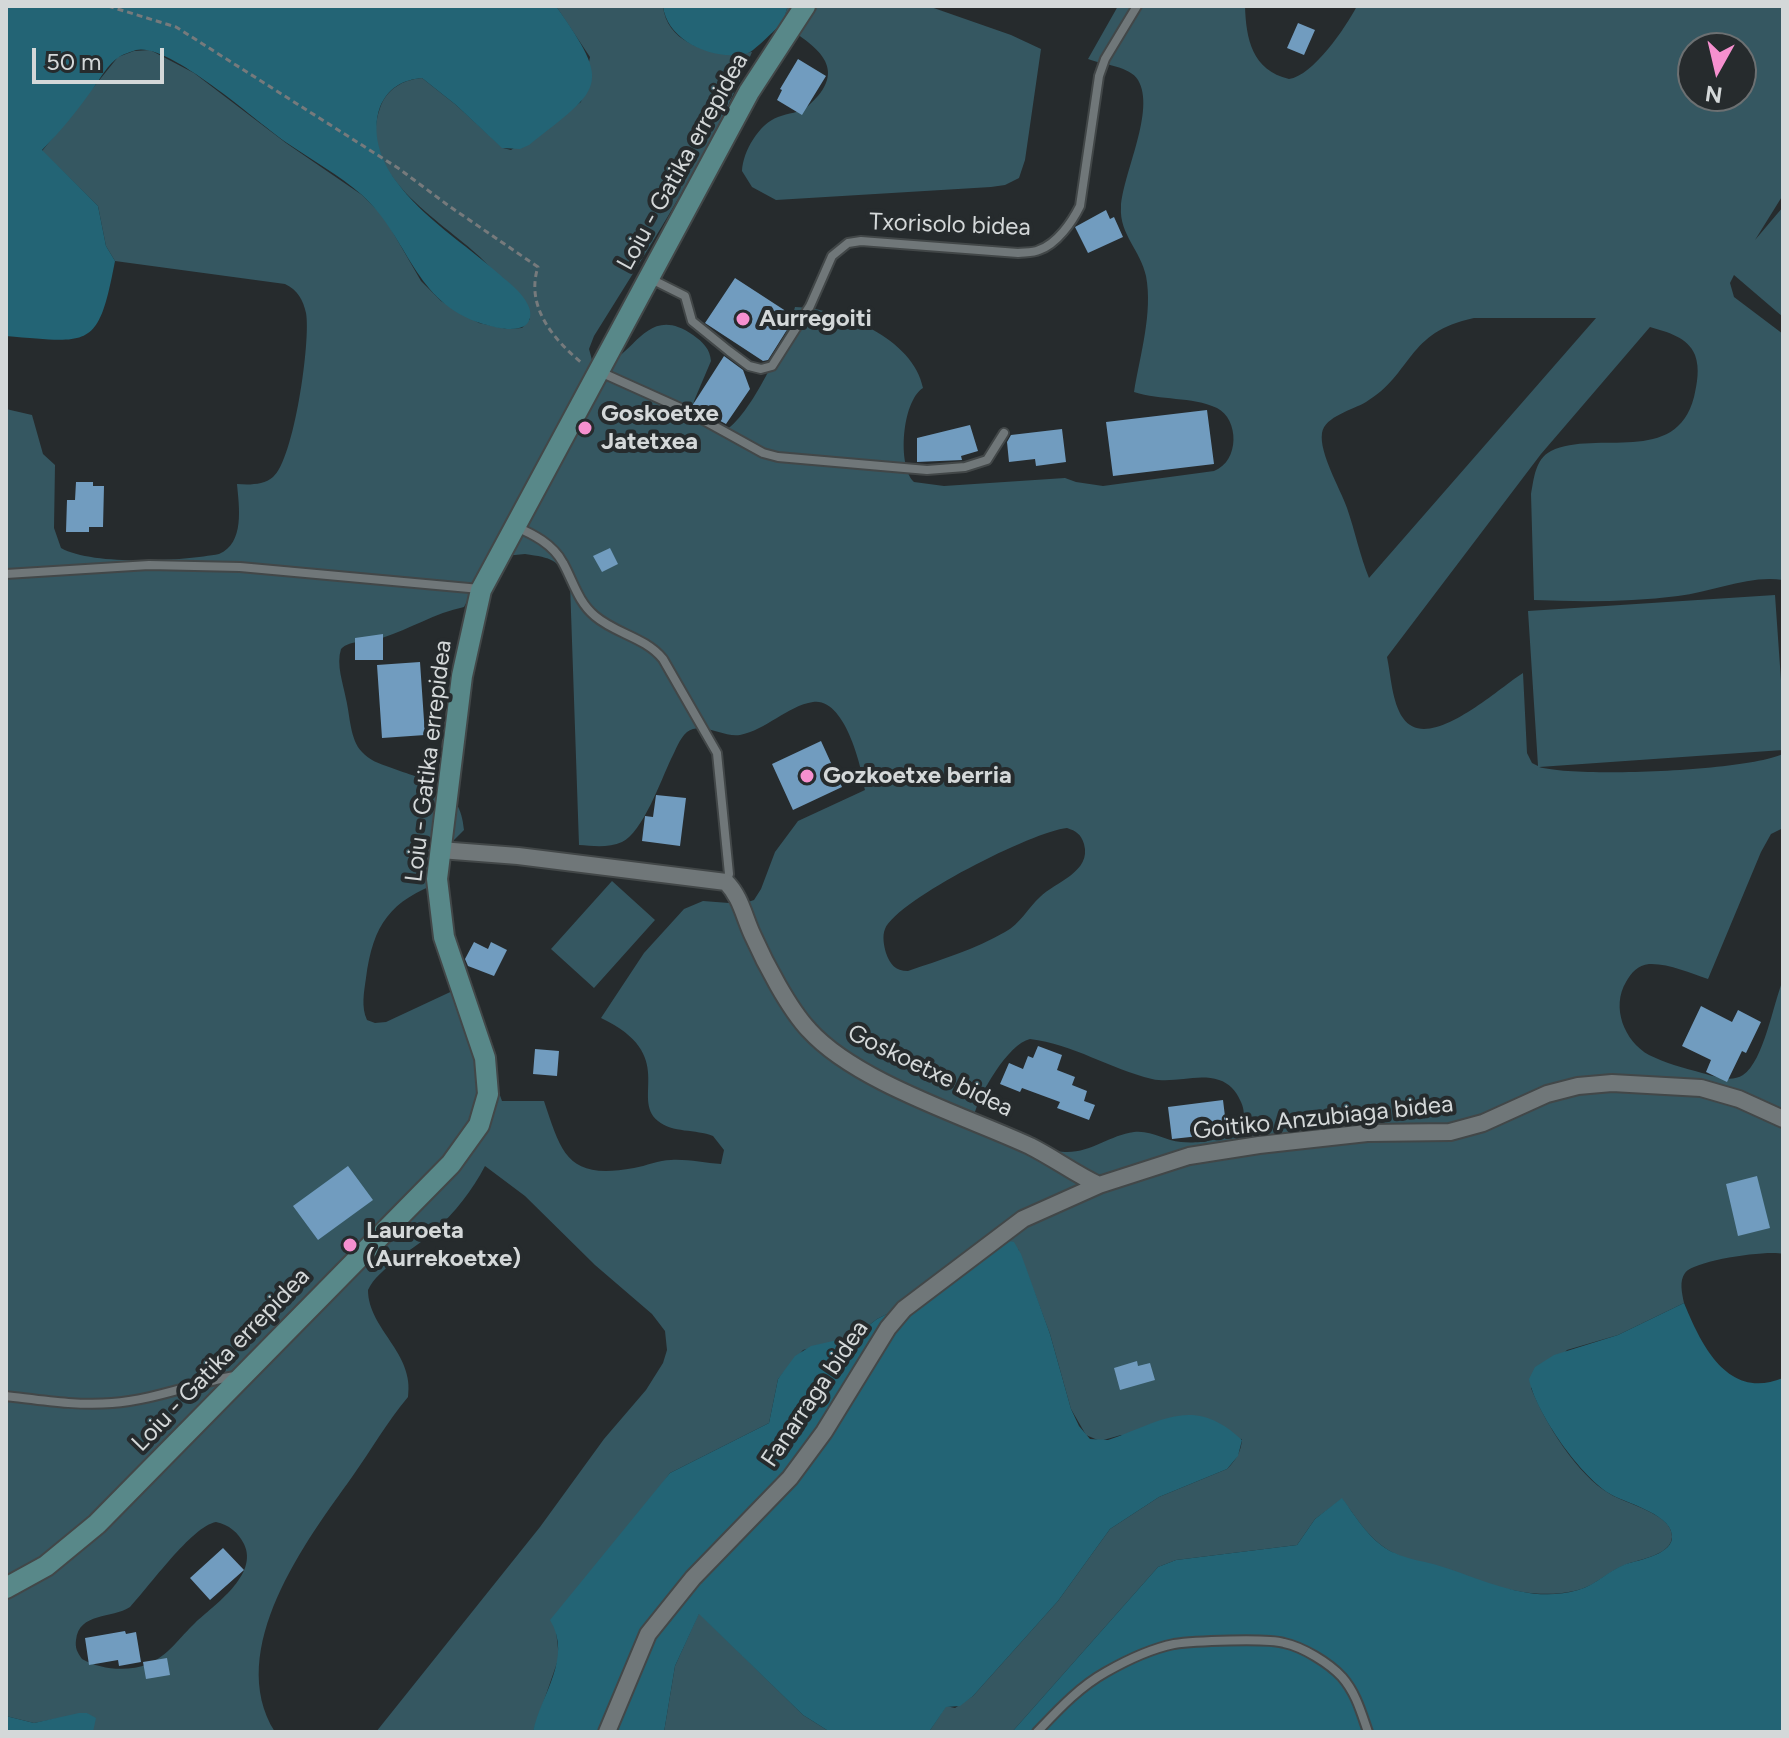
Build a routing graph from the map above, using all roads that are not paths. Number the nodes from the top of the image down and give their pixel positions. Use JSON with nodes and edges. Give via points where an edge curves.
{"nodes":[{"id":1,"x":805,"y":6,"type":"edge"},
{"id":2,"x":1137,"y":6,"type":"edge"},
{"id":3,"x":648,"y":277,"type":"junction"},
{"id":4,"x":598,"y":370,"type":"junction"},
{"id":5,"x":1004,"y":433,"type":"dead end"},
{"id":6,"x":514,"y":525,"type":"junction"},
{"id":7,"x":6,"y":574,"type":"edge"},
{"id":8,"x":481,"y":590,"type":"junction"},
{"id":9,"x":440,"y":850,"type":"junction"},
{"id":10,"x":726,"y":882,"type":"junction"},
{"id":11,"x":1783,"y":1119,"type":"edge"},
{"id":12,"x":1099,"y":1185,"type":"junction"},
{"id":13,"x":243,"y":1374,"type":"junction"},
{"id":14,"x":6,"y":1396,"type":"edge"},
{"id":15,"x":6,"y":1588,"type":"edge"},
{"id":16,"x":607,"y":1732,"type":"edge"},
{"id":17,"x":1037,"y":1732,"type":"edge"},
{"id":18,"x":1368,"y":1732,"type":"edge"}],
"edges":[{"from":1,"to":3,"type":"street","name":"Loiu - Gatika errepidea","via":[[749,92]]},
{"from":2,"to":3,"type":"lane","name":"Txorisolo bidea","via":[[1099,76],[1080,206],[1058,237],[1039,250],[848,243],[832,256],[787,345],[772,366],[761,369],[749,366],[692,321],[685,296]]},
{"from":3,"to":4,"type":"street","name":"Loiu - Gatika errepidea"},
{"from":4,"to":5,"type":"lane","via":[[778,457],[927,470],[965,467],[987,460]]},
{"from":4,"to":6,"type":"street","name":"Loiu - Gatika errepidea"},
{"from":6,"to":8,"type":"street","name":"Loiu - Gatika errepidea"},
{"from":6,"to":10,"type":"lane","name":"Goskoetxe bidea","via":[[555,552],[594,616],[654,647],[663,659],[717,753]]},
{"from":7,"to":8,"type":"lane","via":[[149,565],[240,567]]},
{"from":8,"to":9,"type":"street","name":"Loiu - Gatika errepidea","via":[[462,676]]},
{"from":9,"to":10,"type":"street"},
{"from":9,"to":13,"type":"street","name":"Loiu - Gatika errepidea","via":[[440,915],[485,1058],[488,1094],[479,1125],[451,1164]]},
{"from":10,"to":12,"type":"street","name":"Goskoetxe bidea","via":[[736,891],[752,935],[807,1029],[833,1053]]},
{"from":11,"to":12,"type":"street","name":"Goitiko Anzubiaga bidea","via":[[1701,1088],[1578,1086],[1450,1132],[1367,1133],[1259,1145],[1189,1156]]},
{"from":12,"to":16,"type":"street","name":"Fanarraga bidea","via":[[1023,1219],[904,1309],[790,1478],[693,1578],[648,1634]]},
{"from":13,"to":14,"type":"lane","via":[[111,1404]]},
{"from":13,"to":15,"type":"street","name":"Loiu - Gatika errepidea","via":[[97,1524],[46,1566]]},
{"from":17,"to":18,"type":"lane","via":[[1078,1691],[1146,1652],[1176,1644],[1254,1641],[1284,1643],[1341,1675],[1358,1700]]}]}
